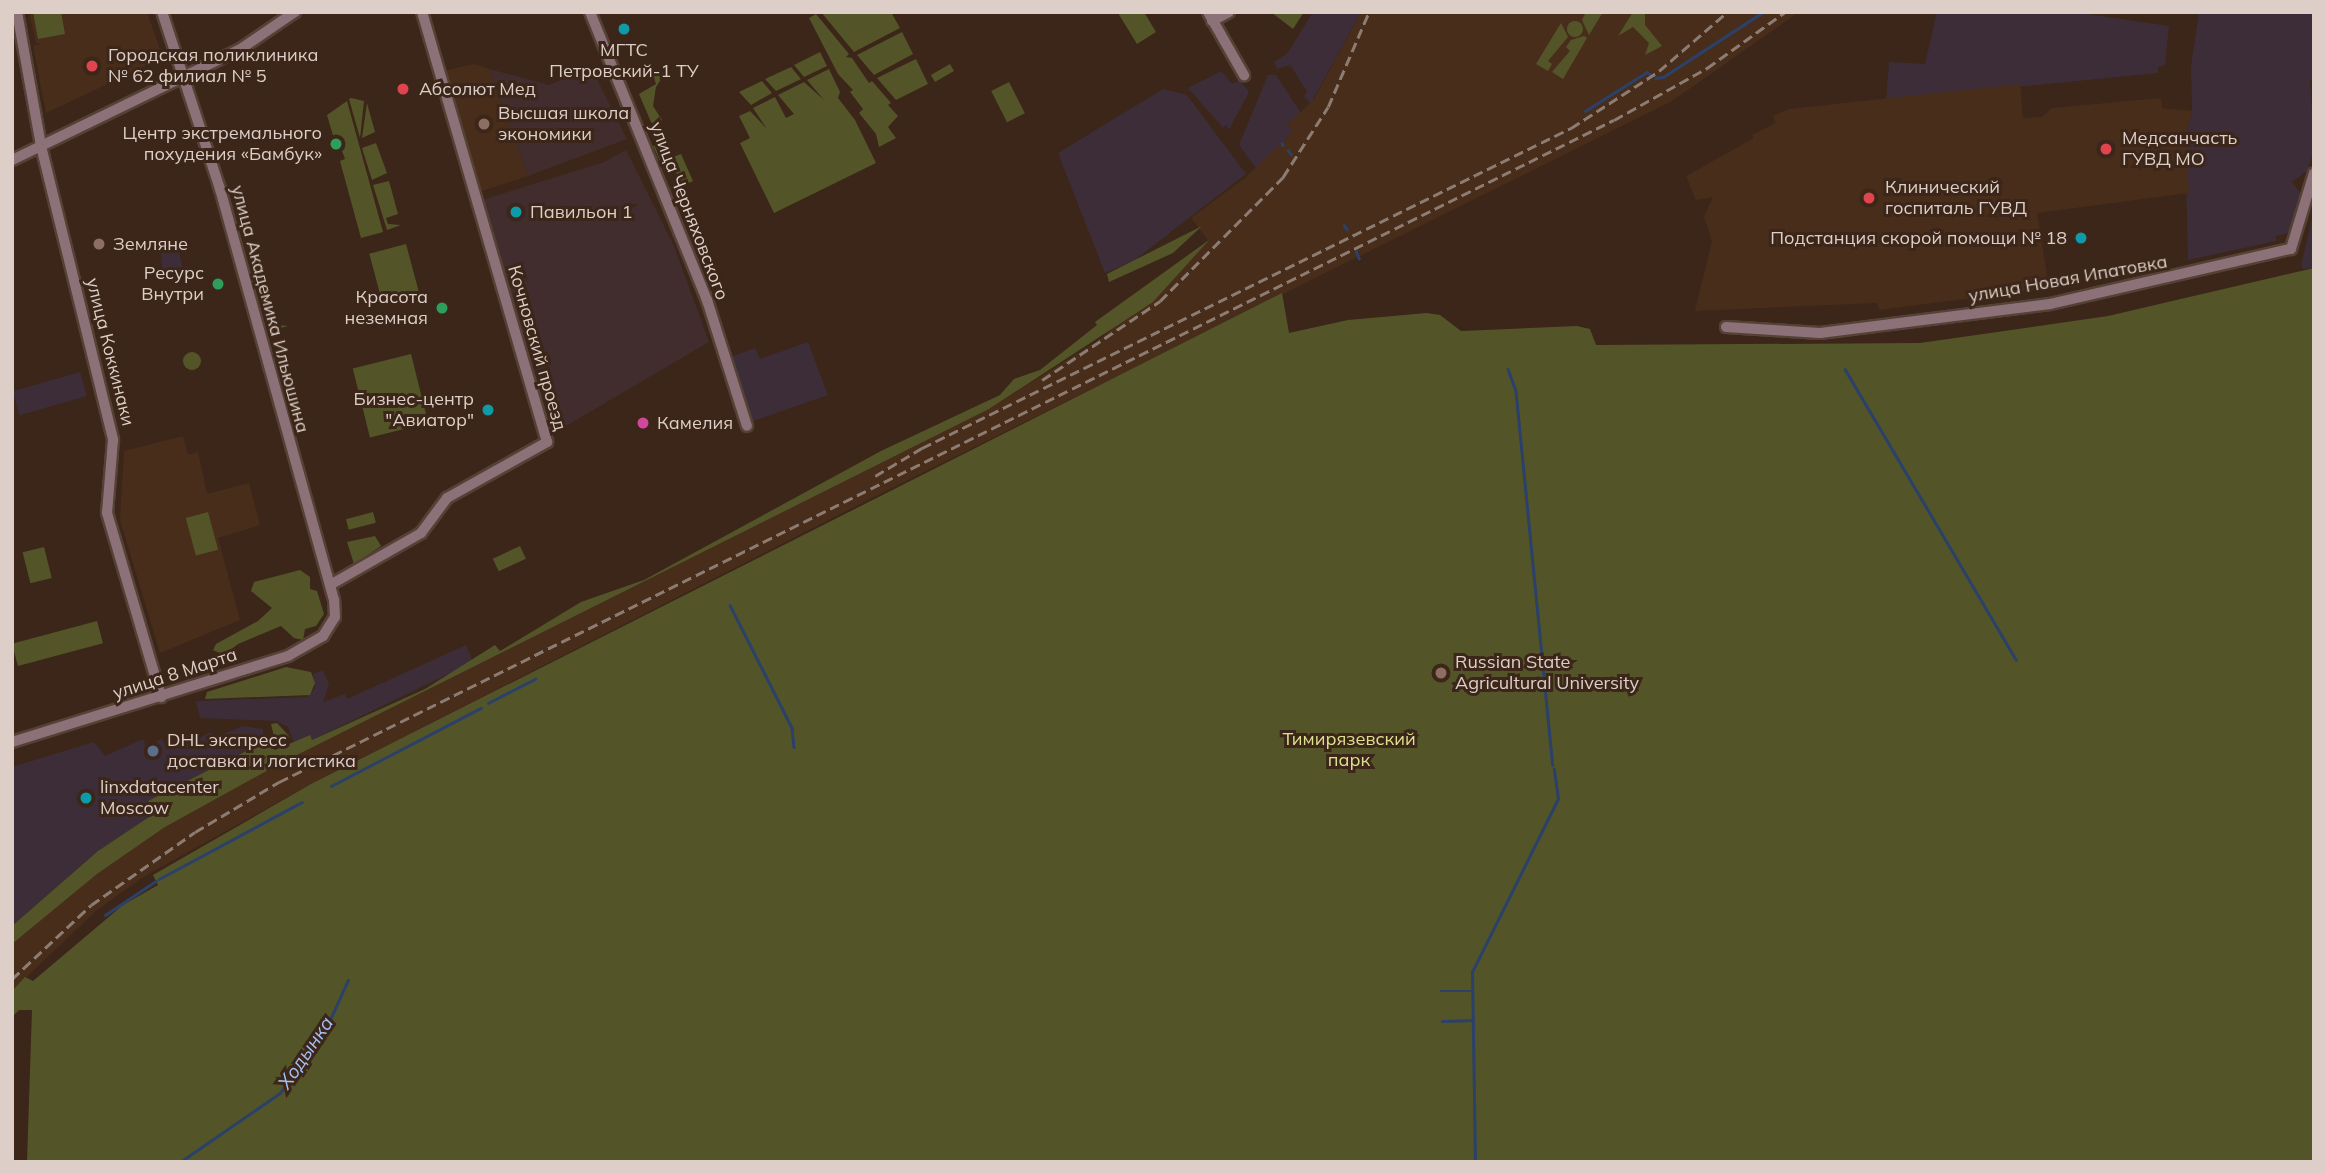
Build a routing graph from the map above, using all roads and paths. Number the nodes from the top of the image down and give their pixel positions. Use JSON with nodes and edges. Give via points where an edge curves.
{"nodes":[{"id":1,"x":17,"y":12,"type":"edge"},
{"id":2,"x":162,"y":12,"type":"edge"},
{"id":3,"x":295,"y":12,"type":"edge"},
{"id":4,"x":422,"y":12,"type":"edge"},
{"id":5,"x":590,"y":12,"type":"edge"},
{"id":6,"x":1229,"y":12,"type":"edge"},
{"id":7,"x":1210,"y":17,"type":"edge"},
{"id":8,"x":1244,"y":75,"type":"dead end"},
{"id":9,"x":184,"y":77,"type":"junction"},
{"id":10,"x":41,"y":146,"type":"junction"},
{"id":11,"x":12,"y":160,"type":"edge"},
{"id":12,"x":2314,"y":173,"type":"edge"},
{"id":13,"x":1726,"y":327,"type":"dead end"},
{"id":14,"x":747,"y":426,"type":"dead end"},
{"id":15,"x":330,"y":585,"type":"junction"},
{"id":16,"x":335,"y":617,"type":"joint"},
{"id":17,"x":161,"y":697,"type":"junction"},
{"id":18,"x":12,"y":742,"type":"edge"}],
"edges":[{"from":1,"to":10,"type":"street","name":"улица Коккинаки"},
{"from":2,"to":9,"type":"street","name":"улица Академика Ильюшина"},
{"from":3,"to":9,"type":"street","via":[[239,50]]},
{"from":4,"to":15,"type":"street","name":"Кочновский проезд","via":[[547,442],[447,498],[421,533]]},
{"from":5,"to":14,"type":"street","name":"улица Черняховского","via":[[702,287]]},
{"from":6,"to":7,"type":"street"},
{"from":7,"to":8,"type":"street"},
{"from":9,"to":10,"type":"street"},
{"from":9,"to":15,"type":"street","name":"улица Академика Ильюшина","via":[[220,189]]},
{"from":10,"to":11,"type":"street"},
{"from":10,"to":17,"type":"street","name":"улица Коккинаки","via":[[113,440],[107,513]]},
{"from":12,"to":13,"type":"street","name":"улица Новая Ипатовка","via":[[2291,249],[2050,304],[1820,333]]},
{"from":15,"to":16,"type":"street","name":"улица Академика Ильюшина"},
{"from":16,"to":17,"type":"street","name":"улица 8 Марта","via":[[323,636],[288,656]]},
{"from":17,"to":18,"type":"street","name":"улица 8 Марта"}]}
